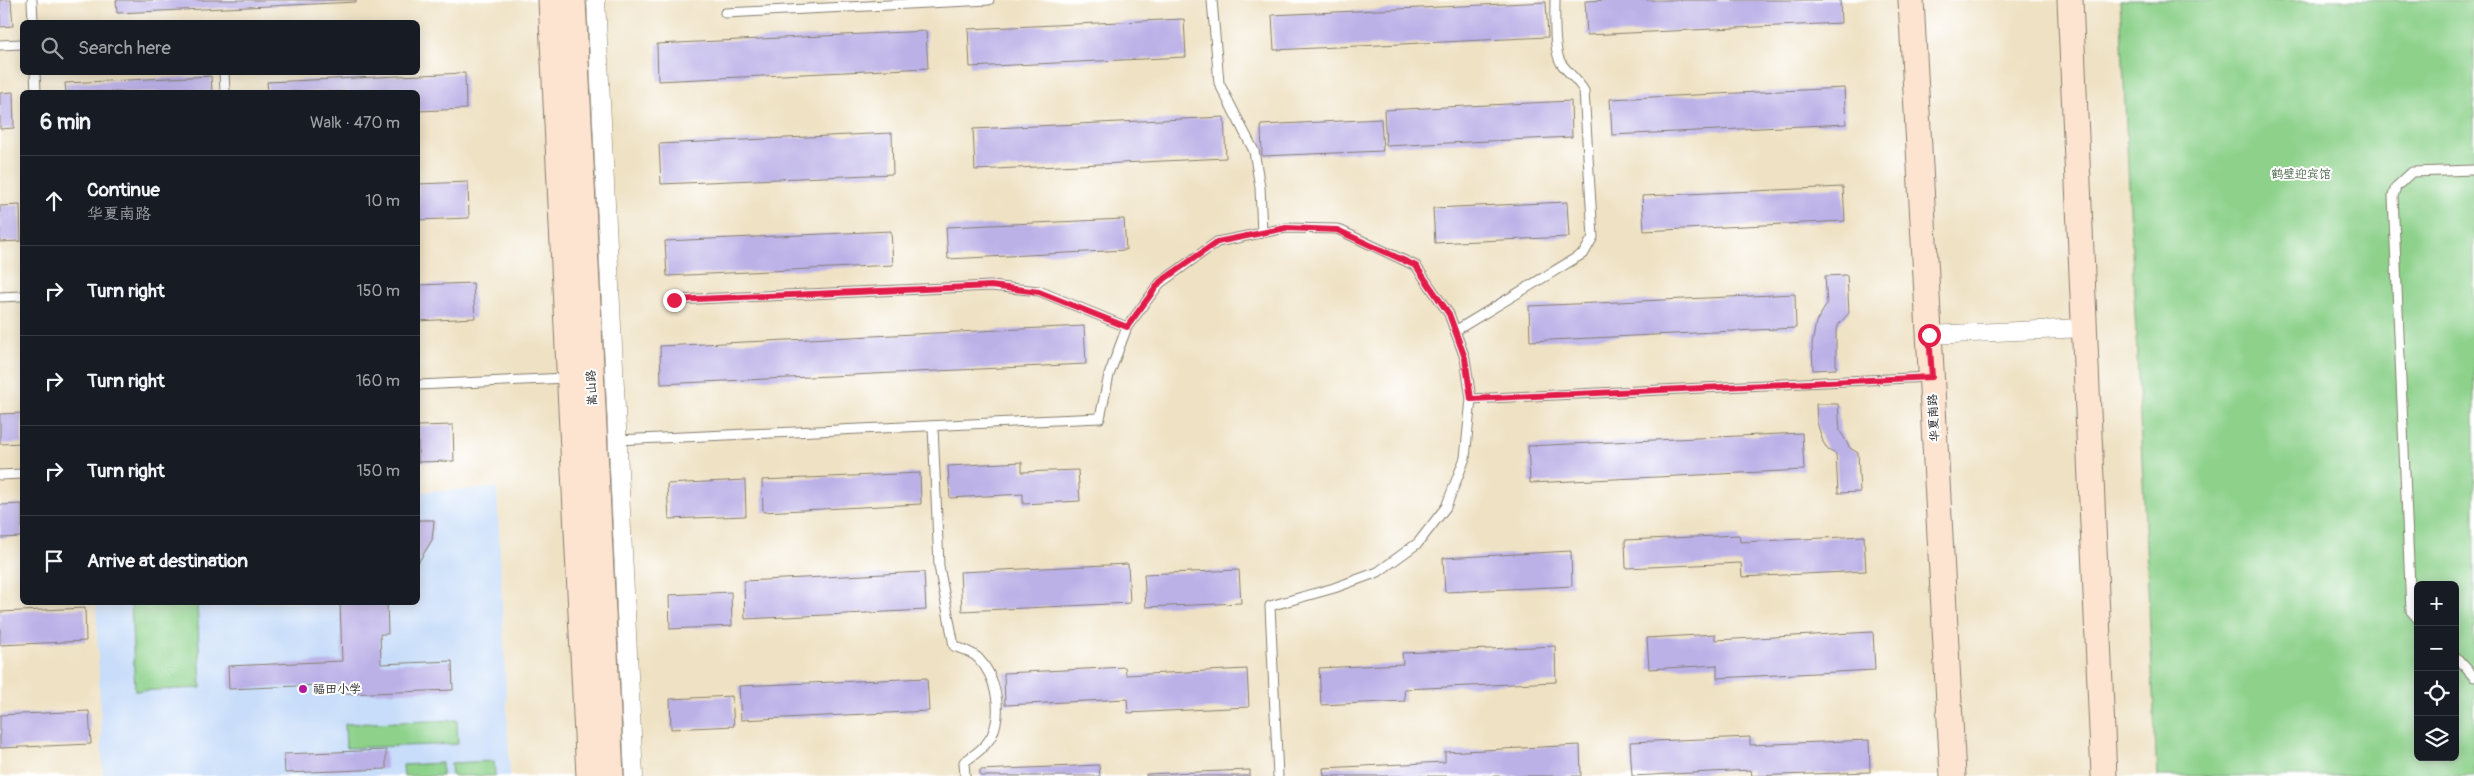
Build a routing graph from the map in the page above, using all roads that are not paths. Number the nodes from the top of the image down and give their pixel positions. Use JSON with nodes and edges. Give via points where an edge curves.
{"nodes":[{"id":1,"x":32,"y":0,"type":"edge"},
{"id":2,"x":551,"y":0,"type":"edge"},
{"id":3,"x":573,"y":0,"type":"edge"},
{"id":4,"x":596,"y":0,"type":"edge"},
{"id":5,"x":989,"y":0,"type":"edge"},
{"id":6,"x":1212,"y":0,"type":"edge"},
{"id":7,"x":1555,"y":0,"type":"edge"},
{"id":8,"x":1912,"y":0,"type":"edge"},
{"id":9,"x":2070,"y":0,"type":"edge"},
{"id":10,"x":725,"y":13,"type":"dead end"},
{"id":11,"x":33,"y":20,"type":"edge"},
{"id":12,"x":20,"y":44,"type":"edge"},
{"id":13,"x":0,"y":45,"type":"edge"},
{"id":14,"x":35,"y":75,"type":"edge"},
{"id":15,"x":224,"y":75,"type":"edge"},
{"id":16,"x":36,"y":90,"type":"edge"},
{"id":17,"x":225,"y":90,"type":"edge"},
{"id":18,"x":2474,"y":170,"type":"edge"},
{"id":19,"x":1262,"y":233,"type":"junction"},
{"id":20,"x":20,"y":296,"type":"edge"},
{"id":21,"x":0,"y":297,"type":"edge"},
{"id":22,"x":674,"y":300,"type":"dead end"},
{"id":23,"x":1127,"y":327,"type":"junction"},
{"id":24,"x":2084,"y":328,"type":"junction"},
{"id":25,"x":1455,"y":331,"type":"junction"},
{"id":26,"x":1929,"y":335,"type":"junction"},
{"id":27,"x":1932,"y":377,"type":"junction"},
{"id":28,"x":570,"y":378,"type":"junction"},
{"id":29,"x":420,"y":385,"type":"edge"},
{"id":30,"x":1471,"y":399,"type":"junction"},
{"id":31,"x":933,"y":426,"type":"junction"},
{"id":32,"x":617,"y":440,"type":"junction"},
{"id":33,"x":20,"y":474,"type":"edge"},
{"id":34,"x":0,"y":475,"type":"edge"},
{"id":35,"x":2414,"y":615,"type":"edge"},
{"id":36,"x":2459,"y":659,"type":"edge"},
{"id":37,"x":2470,"y":666,"type":"edge"},
{"id":38,"x":2474,"y":677,"type":"edge"},
{"id":39,"x":589,"y":776,"type":"edge"},
{"id":40,"x":611,"y":776,"type":"edge"},
{"id":41,"x":634,"y":776,"type":"edge"},
{"id":42,"x":965,"y":776,"type":"edge"},
{"id":43,"x":1278,"y":776,"type":"edge"},
{"id":44,"x":1953,"y":776,"type":"edge"},
{"id":45,"x":2104,"y":776,"type":"edge"}],
"edges":[{"from":1,"to":11,"type":"lane"},
{"from":2,"to":28,"type":"main road","name":"嵩山路"},
{"from":3,"to":40,"type":"main road","name":"嵩山路"},
{"from":4,"to":32,"type":"street"},
{"from":5,"to":10,"type":"lane"},
{"from":6,"to":19,"type":"lane","via":[[1218,83],[1254,151]]},
{"from":7,"to":25,"type":"lane","via":[[1560,62],[1584,91],[1593,237],[1584,253]]},
{"from":8,"to":26,"type":"main road","name":"华夏南路"},
{"from":9,"to":24,"type":"main road"},
{"from":12,"to":13,"type":"lane"},
{"from":14,"to":16,"type":"lane"},
{"from":15,"to":17,"type":"lane"},
{"from":18,"to":35,"type":"lane","via":[[2412,172],[2396,187],[2393,196],[2411,612]]},
{"from":19,"to":23,"type":"lane","via":[[1217,242],[1160,282]]},
{"from":19,"to":25,"type":"lane","via":[[1286,228],[1337,230],[1416,266],[1449,314]]},
{"from":20,"to":21,"type":"lane"},
{"from":22,"to":23,"type":"lane","via":[[991,286],[1039,292]]},
{"from":23,"to":31,"type":"lane","via":[[1109,375],[1100,418]]},
{"from":24,"to":26,"type":"street"},
{"from":24,"to":45,"type":"main road"},
{"from":25,"to":30,"type":"lane","via":[[1465,358]]},
{"from":26,"to":27,"type":"main road","name":"华夏南路"},
{"from":27,"to":30,"type":"lane"},
{"from":27,"to":44,"type":"main road","name":"华夏南路"},
{"from":28,"to":29,"type":"lane"},
{"from":28,"to":39,"type":"main road","name":"嵩山路"},
{"from":30,"to":43,"type":"lane","via":[[1465,458],[1446,507],[1418,543],[1378,572],[1270,606]]},
{"from":31,"to":32,"type":"lane"},
{"from":31,"to":42,"type":"lane","via":[[939,566],[954,646],[977,656],[989,671],[996,691],[997,714],[992,735],[964,762]]},
{"from":32,"to":41,"type":"street"},
{"from":33,"to":34,"type":"lane"},
{"from":36,"to":37,"type":"lane"},
{"from":37,"to":38,"type":"lane"}]}
